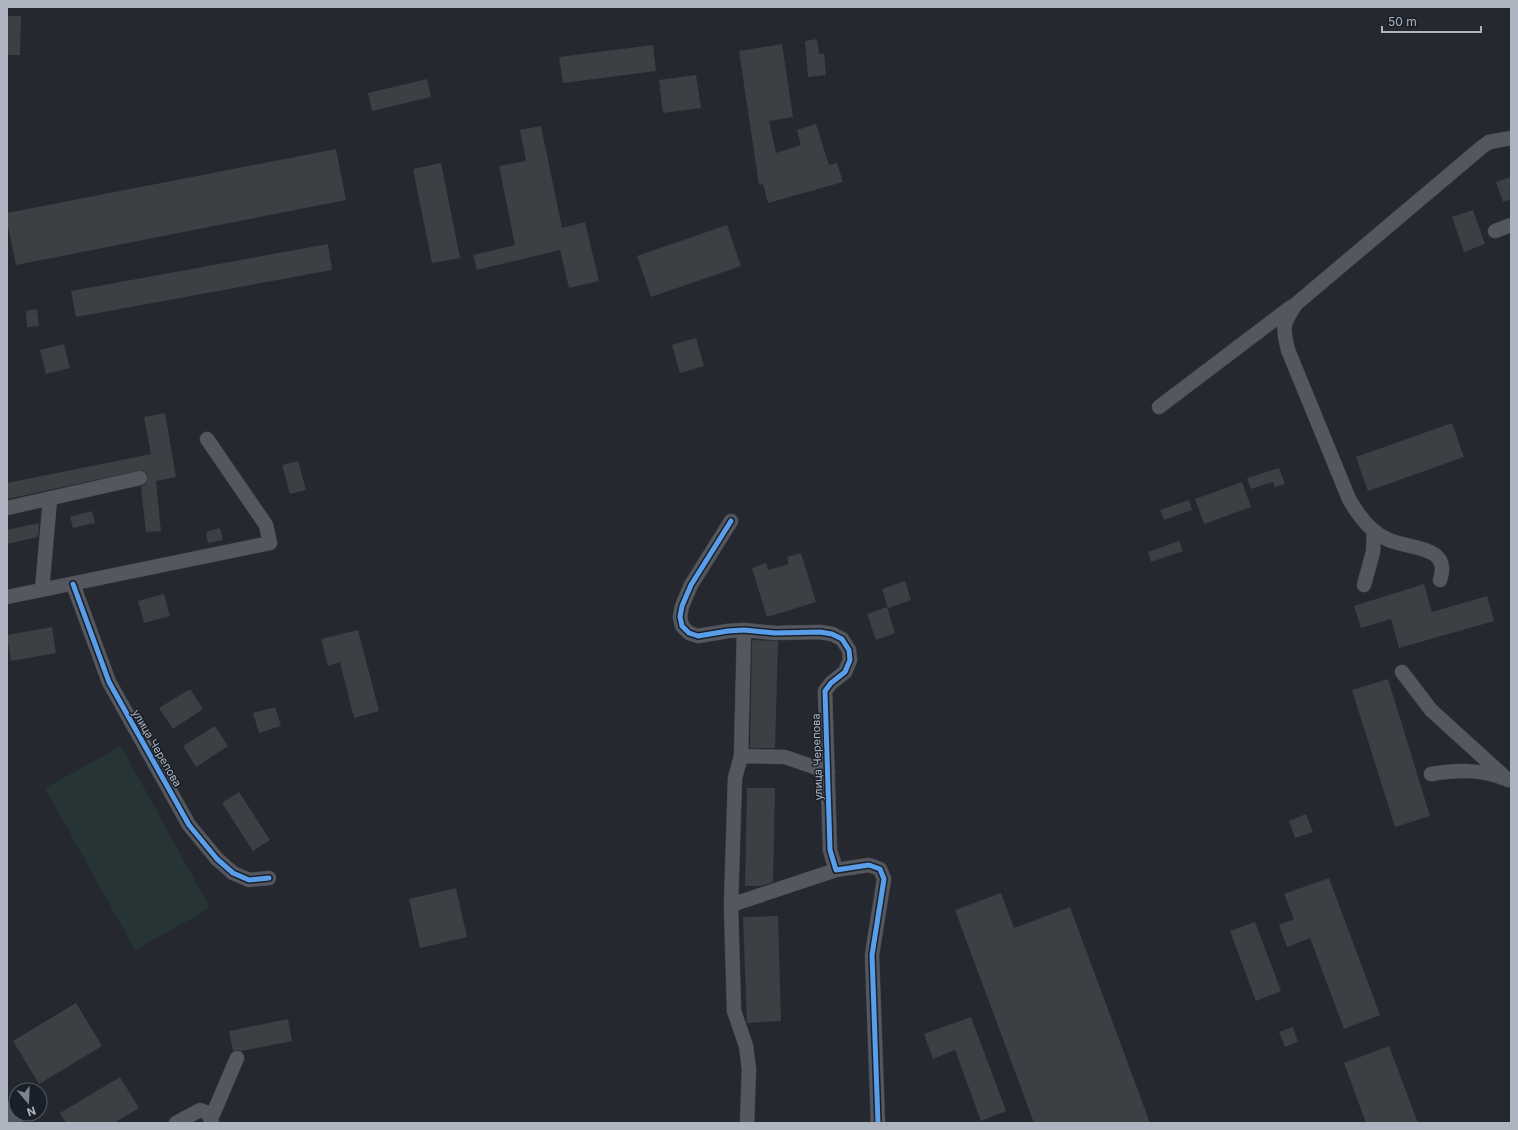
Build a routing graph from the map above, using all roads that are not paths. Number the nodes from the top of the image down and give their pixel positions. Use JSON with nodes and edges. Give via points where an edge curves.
{"nodes":[{"id":1,"x":1511,"y":138,"type":"edge"},
{"id":2,"x":1511,"y":226,"type":"edge"},
{"id":3,"x":1495,"y":231,"type":"dead end"},
{"id":4,"x":1296,"y":304,"type":"junction"},
{"id":5,"x":1159,"y":406,"type":"dead end"},
{"id":6,"x":206,"y":439,"type":"dead end"},
{"id":7,"x":140,"y":478,"type":"dead end"},
{"id":8,"x":50,"y":499,"type":"junction"},
{"id":9,"x":7,"y":508,"type":"edge"},
{"id":10,"x":731,"y":521,"type":"dead end"},
{"id":11,"x":1374,"y":531,"type":"junction"},
{"id":12,"x":1440,"y":580,"type":"dead end"},
{"id":13,"x":73,"y":584,"type":"junction"},
{"id":14,"x":1364,"y":585,"type":"dead end"},
{"id":15,"x":42,"y":590,"type":"junction"},
{"id":16,"x":7,"y":597,"type":"edge"},
{"id":17,"x":744,"y":630,"type":"junction"},
{"id":18,"x":1402,"y":672,"type":"dead end"},
{"id":19,"x":741,"y":756,"type":"junction"},
{"id":20,"x":828,"y":772,"type":"junction"},
{"id":21,"x":1431,"y":774,"type":"dead end"},
{"id":22,"x":1510,"y":781,"type":"edge"},
{"id":23,"x":836,"y":870,"type":"junction"},
{"id":24,"x":269,"y":878,"type":"dead end"},
{"id":25,"x":731,"y":905,"type":"junction"},
{"id":26,"x":237,"y":1058,"type":"dead end"},
{"id":27,"x":7,"y":1109,"type":"edge"},
{"id":28,"x":212,"y":1121,"type":"edge"},
{"id":29,"x":16,"y":1123,"type":"edge"},
{"id":30,"x":176,"y":1123,"type":"edge"},
{"id":31,"x":747,"y":1123,"type":"edge"},
{"id":32,"x":878,"y":1123,"type":"edge"}],
"edges":[{"from":1,"to":4,"type":"street","via":[[1489,142],[1482,147]]},
{"from":2,"to":3,"type":"street"},
{"from":4,"to":5,"type":"street"},
{"from":4,"to":11,"type":"street","via":[[1286,319],[1284,333],[1288,350],[1349,499],[1358,514]]},
{"from":6,"to":13,"type":"street","via":[[266,525],[270,544]]},
{"from":7,"to":8,"type":"street"},
{"from":8,"to":9,"type":"street"},
{"from":8,"to":15,"type":"street"},
{"from":10,"to":17,"type":"street","name":"улица Черепова","via":[[692,585],[680,617],[682,626],[689,633],[698,636]]},
{"from":11,"to":12,"type":"street","via":[[1388,540],[1425,549],[1434,554],[1441,563],[1443,572]]},
{"from":11,"to":14,"type":"street","via":[[1373,552]]},
{"from":13,"to":15,"type":"street"},
{"from":13,"to":24,"type":"street","name":"улица Черепова","via":[[109,682],[190,825],[217,860],[233,873],[250,880]]},
{"from":15,"to":16,"type":"street"},
{"from":17,"to":19,"type":"street"},
{"from":17,"to":20,"type":"street","name":"улица Черепова","via":[[775,633],[820,632],[842,639],[850,660],[845,672],[825,691]]},
{"from":18,"to":22,"type":"street","via":[[1431,710]]},
{"from":19,"to":20,"type":"street","via":[[785,757]]},
{"from":19,"to":25,"type":"street","via":[[735,778]]},
{"from":20,"to":23,"type":"street","name":"улица Черепова","via":[[830,850]]},
{"from":21,"to":22,"type":"street","via":[[1458,770],[1489,773]]},
{"from":23,"to":25,"type":"street"},
{"from":23,"to":32,"type":"street","via":[[869,865],[880,869],[884,879],[872,955]]},
{"from":25,"to":31,"type":"street","via":[[734,1011],[746,1046],[749,1069]]},
{"from":26,"to":28,"type":"street"},
{"from":27,"to":29,"type":"street"},
{"from":28,"to":30,"type":"street","via":[[208,1113],[200,1110]]}]}
